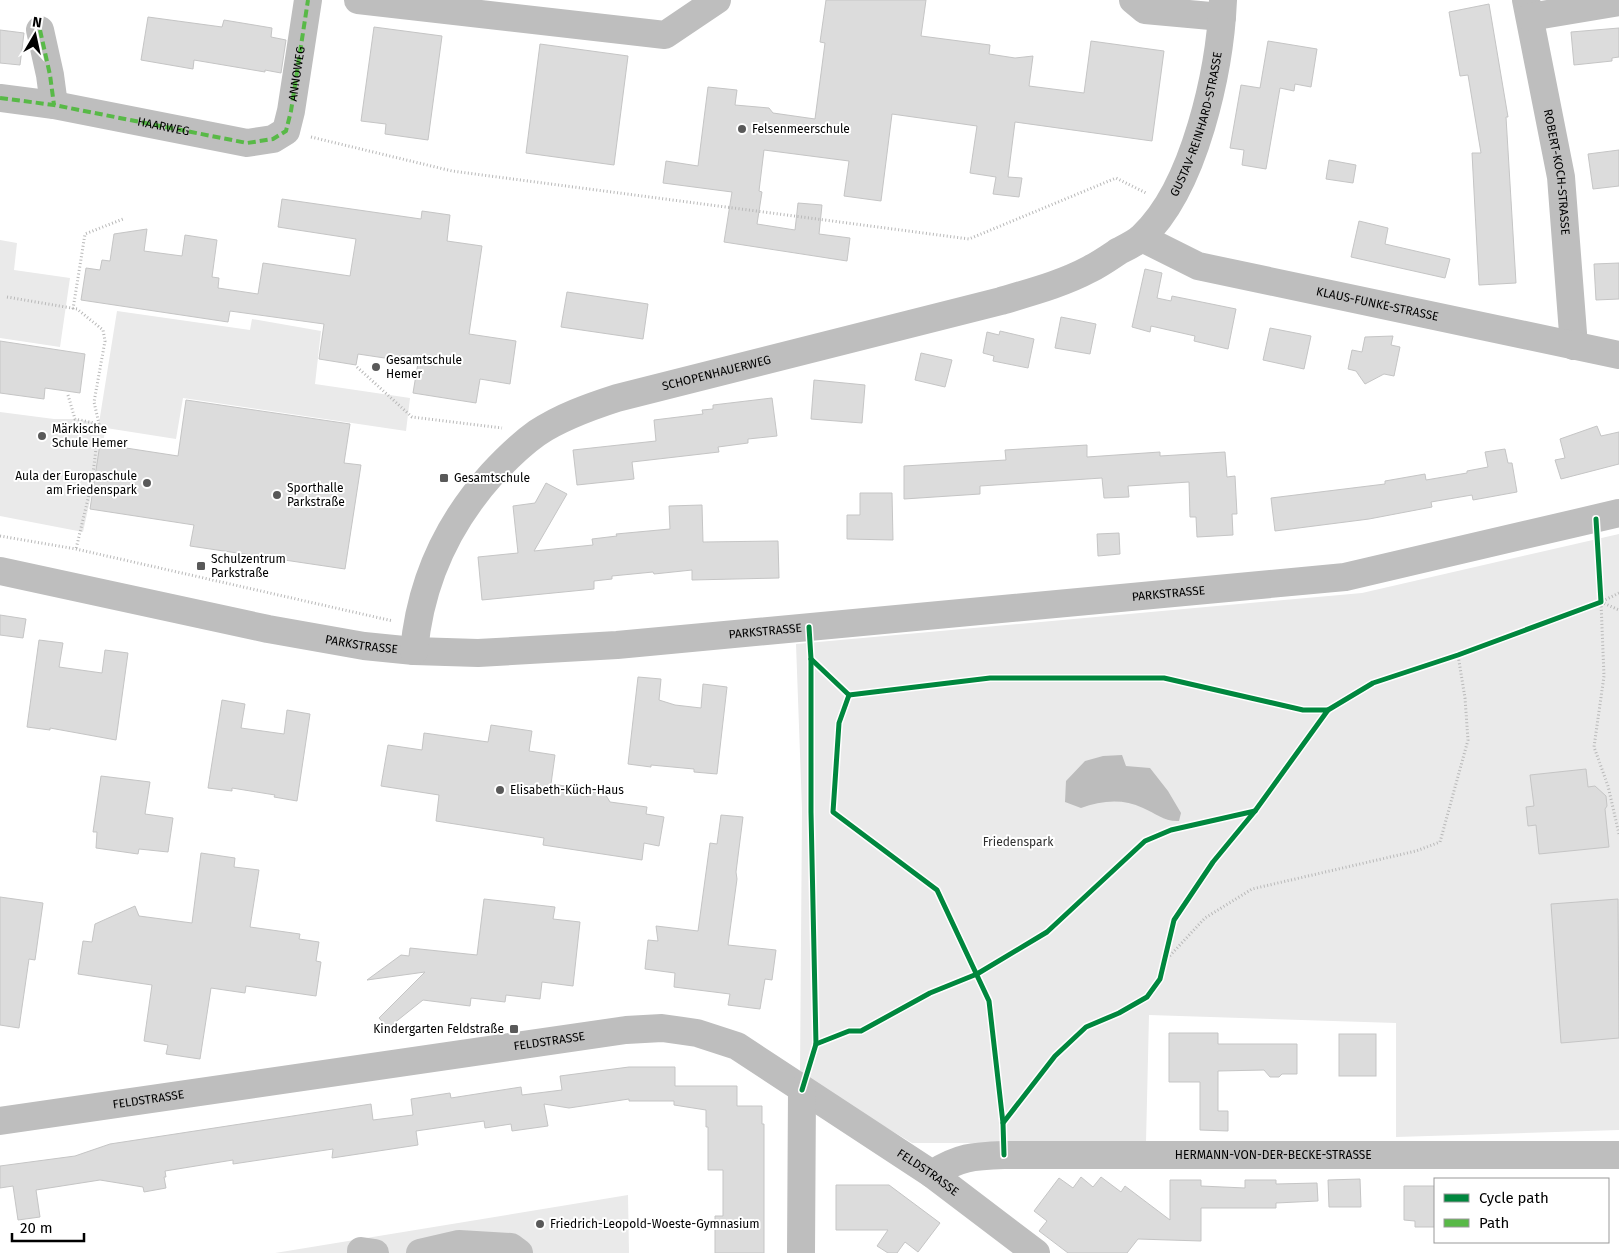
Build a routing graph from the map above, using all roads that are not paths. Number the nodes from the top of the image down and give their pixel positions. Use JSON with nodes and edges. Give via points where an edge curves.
{"nodes":[{"id":1,"x":308,"y":0,"type":"edge"},
{"id":2,"x":358,"y":0,"type":"edge"},
{"id":3,"x":718,"y":0,"type":"edge"},
{"id":4,"x":1133,"y":0,"type":"edge"},
{"id":5,"x":1619,"y":2,"type":"edge"},
{"id":6,"x":1223,"y":8,"type":"edge"},
{"id":7,"x":1528,"y":9,"type":"edge"},
{"id":8,"x":40,"y":30,"type":"dead end"},
{"id":9,"x":0,"y":98,"type":"edge"},
{"id":10,"x":54,"y":105,"type":"junction"},
{"id":11,"x":280,"y":135,"type":"joint"},
{"id":12,"x":1142,"y":238,"type":"junction"},
{"id":13,"x":1574,"y":346,"type":"junction"},
{"id":14,"x":1619,"y":355,"type":"edge"},
{"id":15,"x":1619,"y":513,"type":"edge"},
{"id":16,"x":0,"y":571,"type":"edge"},
{"id":17,"x":415,"y":639,"type":"junction"},
{"id":18,"x":802,"y":1090,"type":"junction"},
{"id":19,"x":0,"y":1121,"type":"edge"},
{"id":20,"x":1619,"y":1155,"type":"edge"},
{"id":21,"x":932,"y":1174,"type":"junction"},
{"id":22,"x":457,"y":1249,"type":"edge"},
{"id":23,"x":361,"y":1253,"type":"edge"},
{"id":24,"x":376,"y":1253,"type":"edge"},
{"id":25,"x":420,"y":1253,"type":"edge"},
{"id":26,"x":519,"y":1253,"type":"edge"},
{"id":27,"x":801,"y":1253,"type":"edge"},
{"id":28,"x":1036,"y":1253,"type":"edge"}],
"edges":[{"from":1,"to":11,"type":"street","name":"ANNOWEG","via":[[291,111]]},
{"from":2,"to":3,"type":"street","via":[[665,36]]},
{"from":4,"to":6,"type":"street","via":[[1145,10]]},
{"from":5,"to":7,"type":"street"},
{"from":6,"to":12,"type":"street","name":"GUSTAV-REINHARD-STRASSE","via":[[1213,81],[1184,173],[1169,203]]},
{"from":7,"to":13,"type":"street","name":"ROBERT-KOCH-STRASSE","via":[[1561,176]]},
{"from":8,"to":10,"type":"street"},
{"from":9,"to":10,"type":"street","name":"HAARWEG"},
{"from":10,"to":11,"type":"street","name":"HAARWEG","via":[[247,143]]},
{"from":12,"to":13,"type":"street","name":"KLAUS-FUNKE-STRASSE","via":[[1198,266]]},
{"from":12,"to":17,"type":"street","name":"SCHOPENHAUERWEG","via":[[1090,269],[1039,290],[617,398],[576,412],[537,433],[516,450],[460,514],[442,545],[425,593]]},
{"from":13,"to":14,"type":"street","name":"KLAUS-FUNKE-STRASSE"},
{"from":15,"to":17,"type":"street","name":"PARKSTRASSE","via":[[1345,576],[618,645],[478,653]]},
{"from":16,"to":17,"type":"street","name":"PARKSTRASSE","via":[[268,629],[364,646]]},
{"from":18,"to":19,"type":"street","name":"FELDSTRASSE","via":[[737,1046],[696,1033],[662,1028],[626,1030]]},
{"from":18,"to":21,"type":"street","name":"FELDSTRASSE"},
{"from":18,"to":27,"type":"street"},
{"from":20,"to":21,"type":"street","name":"HERMANN-VON-DER-BECKE-STRASSE","via":[[1004,1154],[972,1156],[950,1162]]},
{"from":21,"to":28,"type":"street","name":"FELDSTRASSE"},
{"from":22,"to":25,"type":"street"},
{"from":22,"to":26,"type":"street","via":[[511,1247]]},
{"from":23,"to":24,"type":"street"}]}
